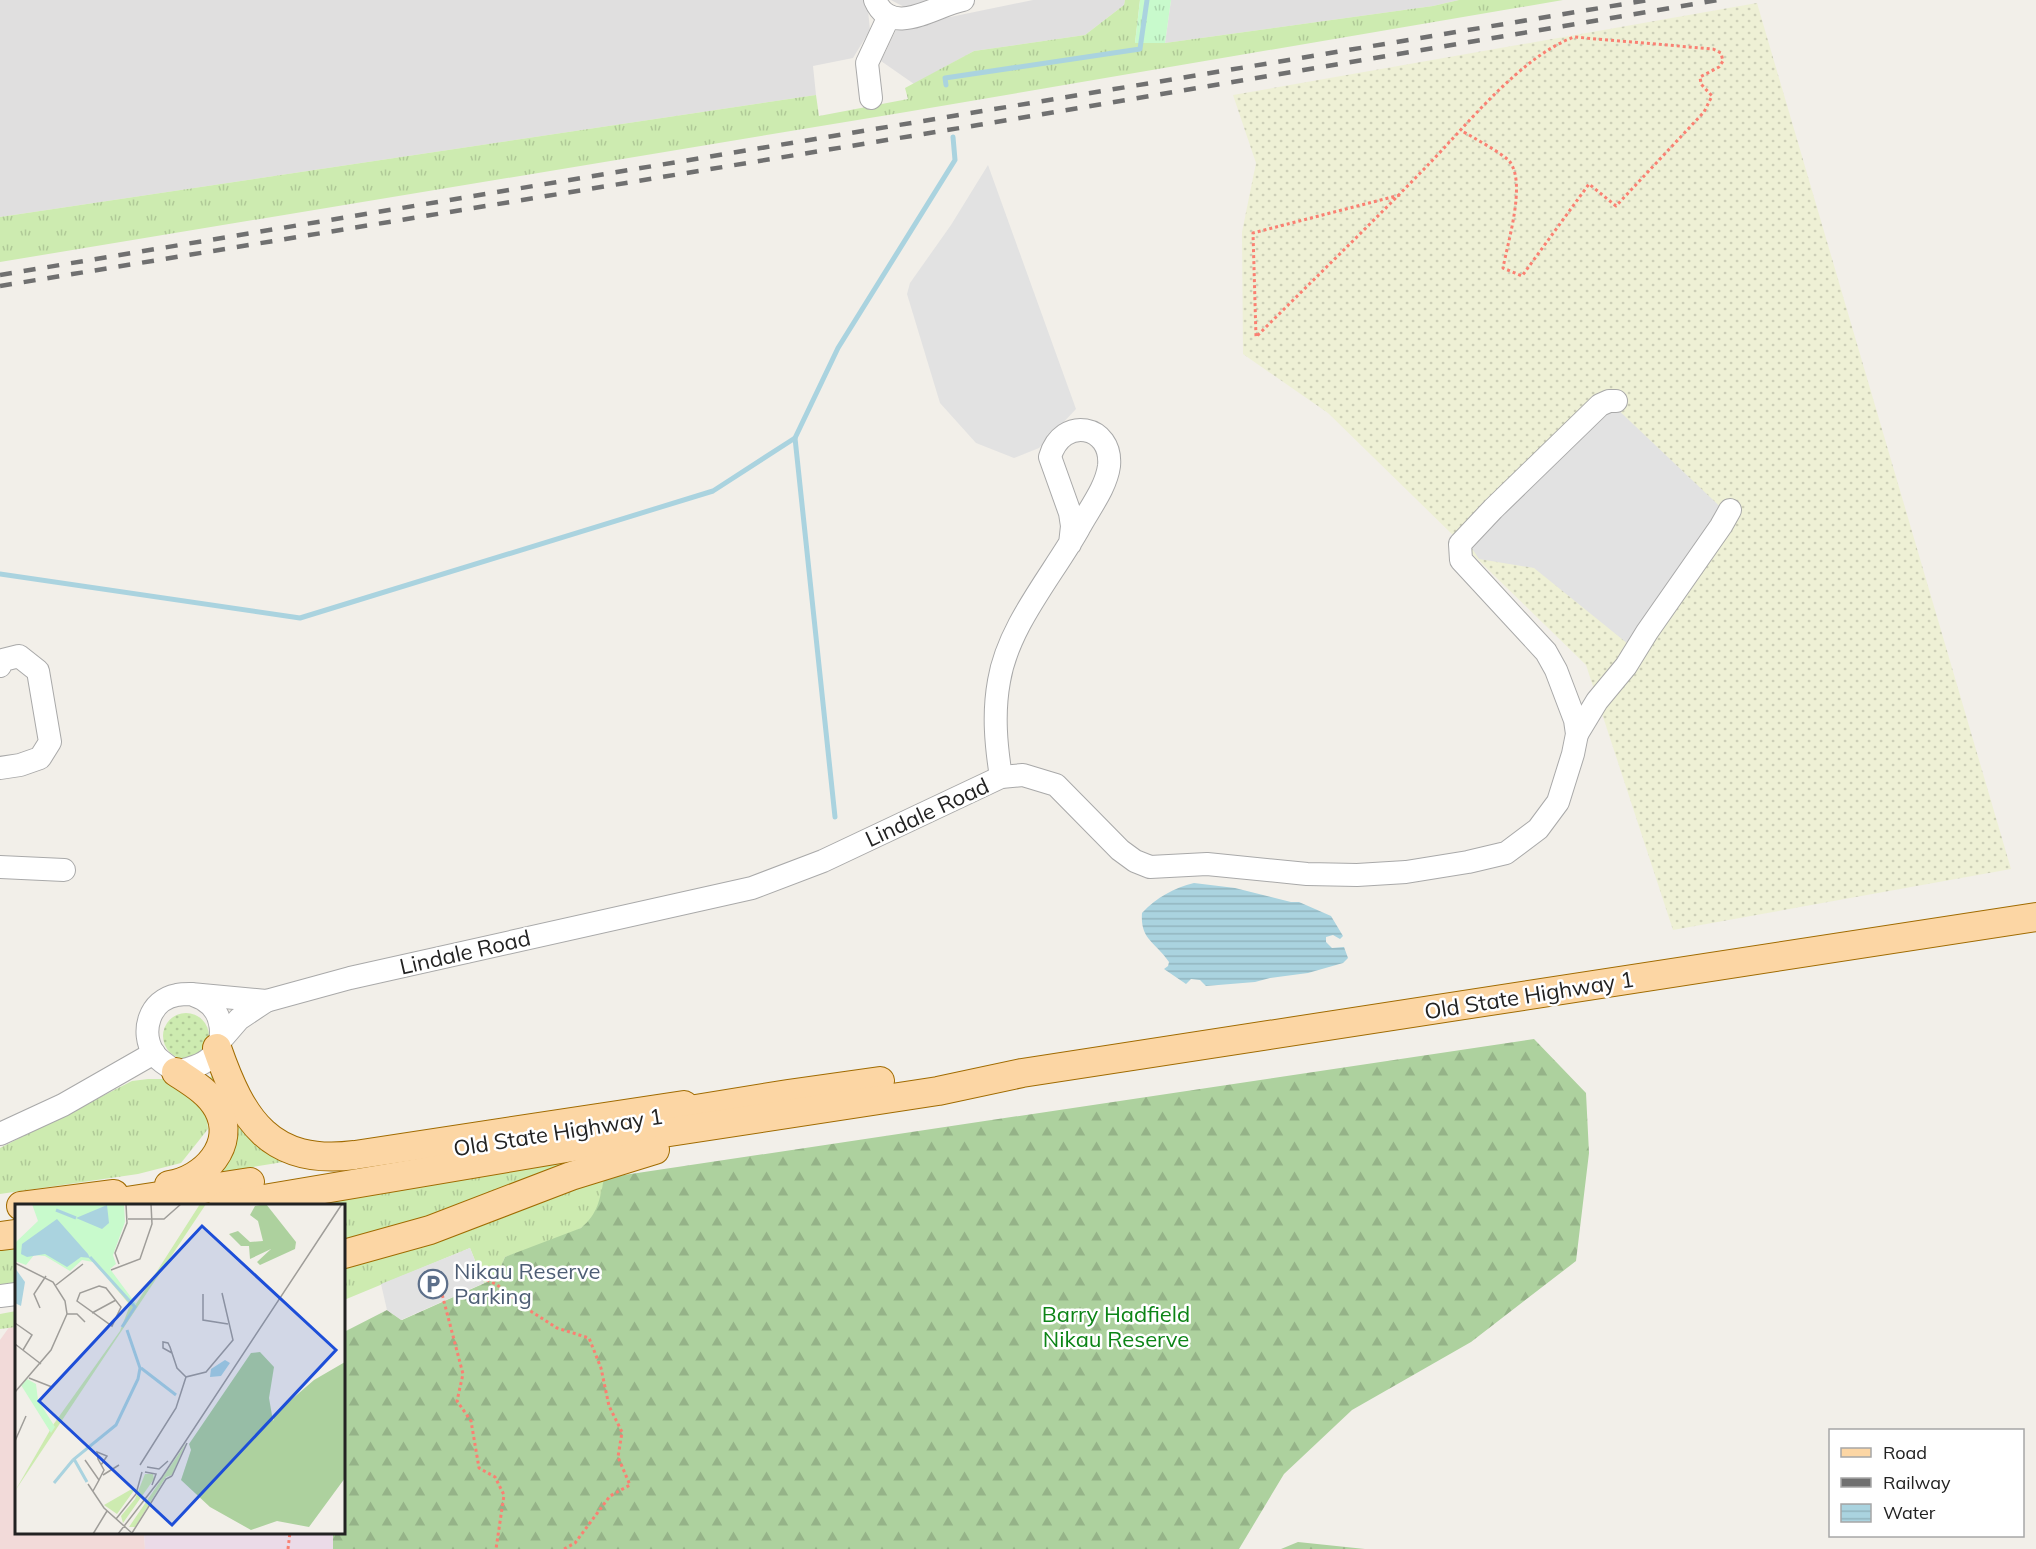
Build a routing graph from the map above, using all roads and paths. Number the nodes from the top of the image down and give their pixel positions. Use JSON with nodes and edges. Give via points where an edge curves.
{"nodes":[{"id":1,"x":963,"y":0,"type":"edge"},
{"id":2,"x":882,"y":8,"type":"edge"},
{"id":3,"x":872,"y":98,"type":"dead end"},
{"id":4,"x":1462,"y":131,"type":"junction"},
{"id":5,"x":1400,"y":195,"type":"junction"},
{"id":6,"x":1616,"y":401,"type":"dead end"},
{"id":7,"x":1730,"y":510,"type":"dead end"},
{"id":8,"x":1070,"y":544,"type":"dead end"},
{"id":9,"x":0,"y":666,"type":"edge"},
{"id":10,"x":1577,"y":734,"type":"junction"},
{"id":11,"x":0,"y":768,"type":"edge"},
{"id":12,"x":1001,"y":777,"type":"junction"},
{"id":13,"x":0,"y":867,"type":"edge"},
{"id":14,"x":64,"y":870,"type":"dead end"},
{"id":15,"x":2036,"y":917,"type":"edge"},
{"id":16,"x":191,"y":994,"type":"junction"},
{"id":17,"x":266,"y":1001,"type":"junction"},
{"id":18,"x":219,"y":1045,"type":"junction"},
{"id":19,"x":153,"y":1053,"type":"junction"},
{"id":20,"x":176,"y":1072,"type":"junction"},
{"id":21,"x":1022,"y":1073,"type":"junction"},
{"id":22,"x":743,"y":1101,"type":"junction"},
{"id":23,"x":784,"y":1116,"type":"junction"},
{"id":24,"x":0,"y":1134,"type":"edge"},
{"id":25,"x":34,"y":1204,"type":"edge"},
{"id":26,"x":109,"y":1204,"type":"edge"},
{"id":27,"x":235,"y":1204,"type":"edge"},
{"id":28,"x":15,"y":1206,"type":"edge"},
{"id":29,"x":0,"y":1208,"type":"edge"},
{"id":30,"x":15,"y":1215,"type":"edge"},
{"id":31,"x":0,"y":1217,"type":"edge"},
{"id":32,"x":15,"y":1234,"type":"edge"},
{"id":33,"x":0,"y":1236,"type":"edge"},
{"id":34,"x":345,"y":1254,"type":"edge"},
{"id":35,"x":468,"y":1266,"type":"dead end"},
{"id":36,"x":434,"y":1279,"type":"dead end"},
{"id":37,"x":15,"y":1294,"type":"edge"},
{"id":38,"x":0,"y":1296,"type":"edge"},
{"id":39,"x":15,"y":1303,"type":"edge"},
{"id":40,"x":0,"y":1305,"type":"edge"},
{"id":41,"x":290,"y":1534,"type":"edge"},
{"id":42,"x":288,"y":1549,"type":"edge"},
{"id":43,"x":496,"y":1549,"type":"edge"},
{"id":44,"x":564,"y":1549,"type":"edge"}],
"edges":[{"from":1,"to":2,"type":"street","via":[[907,19]]},
{"from":2,"to":3,"type":"street","via":[[867,63]]},
{"from":4,"to":4,"type":"path","via":[[1509,160],[1517,177],[1503,268],[1522,276],[1589,184],[1616,206],[1704,112],[1712,96],[1700,77],[1719,67],[1723,62],[1721,53],[1713,49],[1574,38],[1542,54],[1494,95]]},
{"from":4,"to":5,"type":"path"},
{"from":5,"to":5,"type":"path","via":[[1298,295],[1256,337],[1254,233]]},
{"from":6,"to":10,"type":"street","via":[[1600,405],[1468,534],[1460,547],[1461,560],[1550,657]]},
{"from":7,"to":10,"type":"street"},
{"from":8,"to":12,"type":"street","via":[[1016,632],[999,679],[995,723]]},
{"from":9,"to":11,"type":"street","via":[[3,660],[19,656],[38,671],[50,742],[40,758]]},
{"from":10,"to":12,"type":"street","name":"Lindale Road","via":[[1558,802],[1538,829],[1506,853],[1406,872],[1307,874],[1207,864],[1150,867],[1120,850],[1056,785],[1023,775]]},
{"from":12,"to":17,"type":"street","name":"Lindale Road","via":[[824,861],[752,888]]},
{"from":13,"to":14,"type":"street"},
{"from":15,"to":21,"type":"main road","name":"Old State Highway 1"},
{"from":16,"to":17,"type":"street","name":"Lindale Road"},
{"from":16,"to":18,"type":"street","via":[[205,1000],[216,1012],[221,1026]]},
{"from":16,"to":19,"type":"street","via":[[175,995],[159,1003],[149,1018],[147,1035]]},
{"from":17,"to":18,"type":"street","via":[[239,1019]]},
{"from":18,"to":20,"type":"street","via":[[202,1064]]},
{"from":18,"to":22,"type":"main road","via":[[236,1097],[256,1127],[285,1149],[333,1158],[676,1106]]},
{"from":19,"to":20,"type":"street"},
{"from":19,"to":24,"type":"street","via":[[63,1105]]},
{"from":20,"to":25,"type":"main road","via":[[201,1089],[217,1106],[223,1120],[220,1150],[208,1167],[174,1185]]},
{"from":21,"to":22,"type":"main road","name":"Old State Highway 1","via":[[928,1075]]},
{"from":21,"to":23,"type":"main road","name":"Old State Highway 1"},
{"from":22,"to":26,"type":"main road","name":"Old State Highway 1"},
{"from":23,"to":27,"type":"main road","name":"Old State Highway 1","via":[[584,1145]]},
{"from":23,"to":34,"type":"main road","via":[[618,1160],[430,1230]]},
{"from":28,"to":29,"type":"main road"},
{"from":30,"to":31,"type":"main road"},
{"from":32,"to":33,"type":"main road"},
{"from":35,"to":44,"type":"path","via":[[475,1275],[496,1284],[557,1328],[589,1338],[601,1368],[609,1406],[622,1431],[618,1457],[630,1485],[610,1496],[575,1543]]},
{"from":36,"to":43,"type":"path","via":[[442,1294],[463,1374],[457,1401],[471,1421],[479,1468],[495,1477],[504,1495]]},
{"from":37,"to":38,"type":"street"},
{"from":39,"to":40,"type":"street"},
{"from":41,"to":42,"type":"path"}]}
